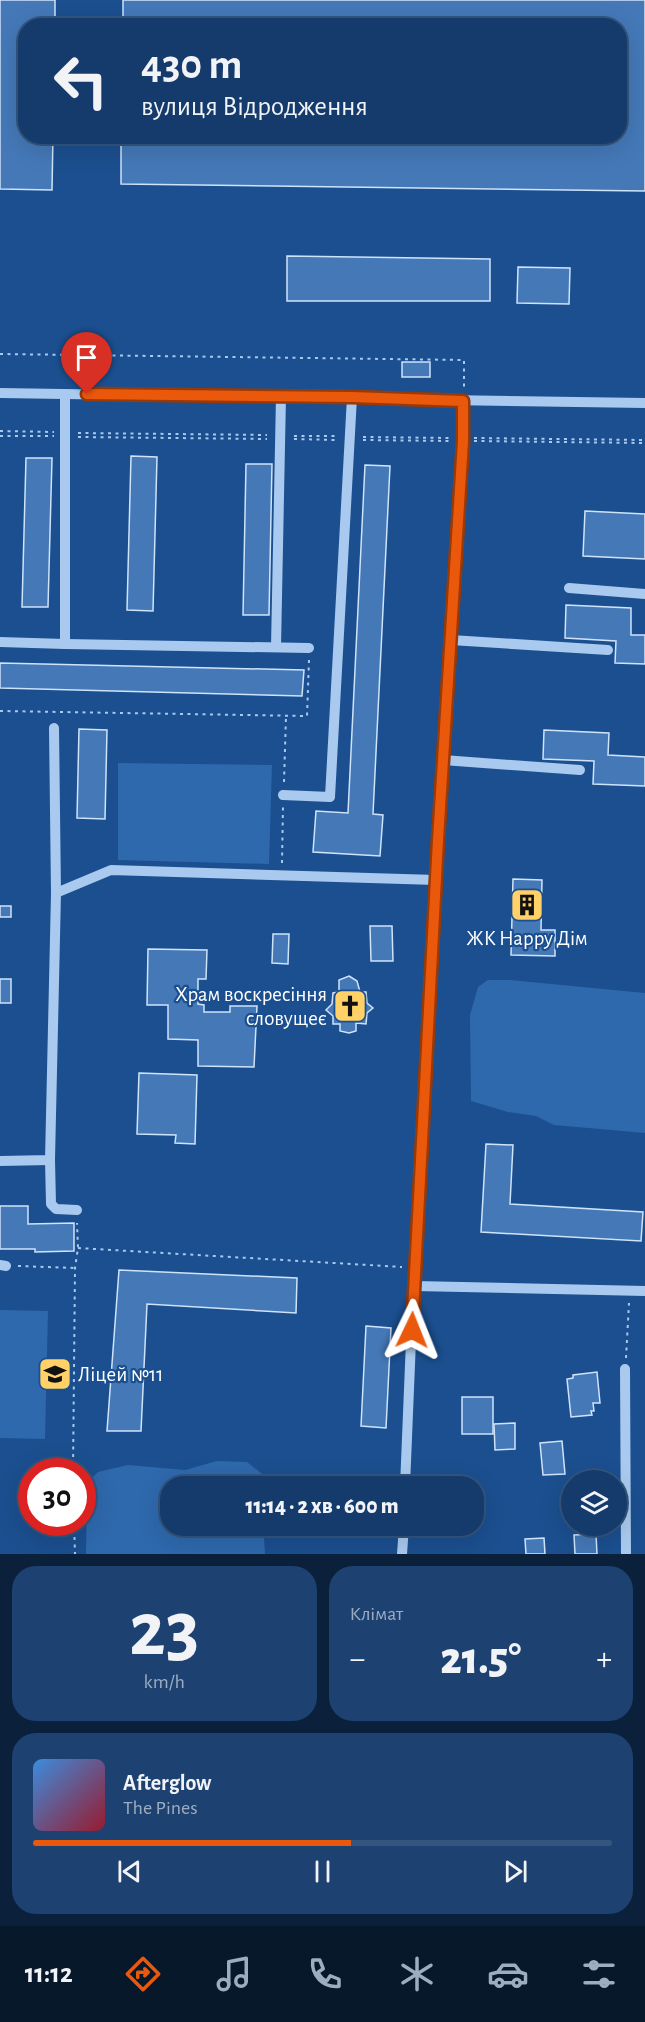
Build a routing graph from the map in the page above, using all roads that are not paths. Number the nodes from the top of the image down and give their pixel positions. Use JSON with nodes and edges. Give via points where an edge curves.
{"nodes":[{"id":1,"x":0,"y":393,"type":"edge"},
{"id":2,"x":65,"y":394,"type":"junction"},
{"id":3,"x":281,"y":396,"type":"junction"},
{"id":4,"x":352,"y":397,"type":"junction"},
{"id":5,"x":463,"y":401,"type":"junction"},
{"id":6,"x":645,"y":403,"type":"edge"},
{"id":7,"x":569,"y":588,"type":"dead end"},
{"id":8,"x":645,"y":594,"type":"edge"},
{"id":9,"x":451,"y":640,"type":"junction"},
{"id":10,"x":0,"y":642,"type":"edge"},
{"id":11,"x":65,"y":644,"type":"junction"},
{"id":12,"x":276,"y":647,"type":"junction"},
{"id":13,"x":309,"y":648,"type":"road end"},
{"id":14,"x":608,"y":650,"type":"dead end"},
{"id":15,"x":54,"y":728,"type":"dead end"},
{"id":16,"x":443,"y":760,"type":"junction"},
{"id":17,"x":580,"y":770,"type":"dead end"},
{"id":18,"x":283,"y":795,"type":"dead end"},
{"id":19,"x":436,"y":880,"type":"junction"},
{"id":20,"x":56,"y":893,"type":"junction"},
{"id":21,"x":50,"y":1160,"type":"junction"},
{"id":22,"x":0,"y":1161,"type":"edge"},
{"id":23,"x":77,"y":1210,"type":"road end"},
{"id":24,"x":414,"y":1286,"type":"junction"},
{"id":25,"x":645,"y":1291,"type":"edge"},
{"id":26,"x":625,"y":1369,"type":"road end"},
{"id":27,"x":405,"y":1476,"type":"edge"},
{"id":28,"x":403,"y":1536,"type":"edge"},
{"id":29,"x":402,"y":1554,"type":"edge"},
{"id":30,"x":626,"y":1554,"type":"edge"}],
"edges":[{"from":1,"to":2,"type":"street"},
{"from":2,"to":3,"type":"street"},
{"from":2,"to":11,"type":"street"},
{"from":3,"to":4,"type":"street"},
{"from":3,"to":12,"type":"street"},
{"from":4,"to":5,"type":"street"},
{"from":4,"to":18,"type":"street","via":[[330,797]]},
{"from":5,"to":6,"type":"street"},
{"from":5,"to":9,"type":"street"},
{"from":7,"to":8,"type":"street"},
{"from":9,"to":14,"type":"street"},
{"from":9,"to":16,"type":"street"},
{"from":10,"to":11,"type":"street"},
{"from":11,"to":12,"type":"street"},
{"from":12,"to":13,"type":"street"},
{"from":15,"to":20,"type":"street"},
{"from":16,"to":17,"type":"street"},
{"from":16,"to":19,"type":"street"},
{"from":19,"to":20,"type":"street","via":[[111,870]]},
{"from":19,"to":24,"type":"street"},
{"from":20,"to":21,"type":"street"},
{"from":21,"to":22,"type":"street"},
{"from":21,"to":23,"type":"street","via":[[51,1204],[56,1209]]},
{"from":24,"to":25,"type":"street"},
{"from":24,"to":27,"type":"street"},
{"from":26,"to":30,"type":"street"},
{"from":28,"to":29,"type":"street"}]}
